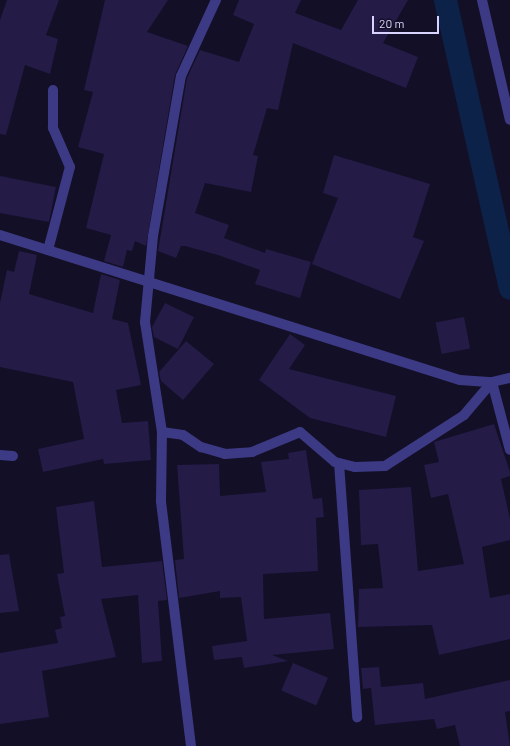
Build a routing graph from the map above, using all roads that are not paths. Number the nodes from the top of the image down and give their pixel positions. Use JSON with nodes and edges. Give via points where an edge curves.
{"nodes":[{"id":1,"x":216,"y":0,"type":"edge"},
{"id":2,"x":482,"y":0,"type":"edge"},
{"id":3,"x":53,"y":90,"type":"dead end"},
{"id":4,"x":510,"y":120,"type":"edge"},
{"id":5,"x":0,"y":235,"type":"edge"},
{"id":6,"x":48,"y":250,"type":"junction"},
{"id":7,"x":151,"y":283,"type":"junction"},
{"id":8,"x":510,"y":378,"type":"edge"},
{"id":9,"x":492,"y":382,"type":"junction"},
{"id":10,"x":162,"y":432,"type":"junction"},
{"id":11,"x":510,"y":450,"type":"edge"},
{"id":12,"x":0,"y":455,"type":"edge"},
{"id":13,"x":13,"y":456,"type":"dead end"},
{"id":14,"x":339,"y":463,"type":"junction"},
{"id":15,"x":356,"y":717,"type":"dead end"},
{"id":16,"x":191,"y":746,"type":"edge"}],
"edges":[{"from":1,"to":7,"type":"street","via":[[180,76],[153,236]]},
{"from":2,"to":4,"type":"street"},
{"from":3,"to":6,"type":"street","via":[[53,128],[70,167]]},
{"from":5,"to":6,"type":"street"},
{"from":6,"to":7,"type":"street"},
{"from":7,"to":9,"type":"street","via":[[460,380]]},
{"from":7,"to":10,"type":"street","via":[[145,322]]},
{"from":8,"to":9,"type":"street"},
{"from":9,"to":11,"type":"street"},
{"from":9,"to":14,"type":"street","via":[[464,415],[385,466],[355,467]]},
{"from":10,"to":14,"type":"street","via":[[183,435],[201,447],[225,454],[252,452],[300,432]]},
{"from":10,"to":16,"type":"street","via":[[161,501]]},
{"from":12,"to":13,"type":"street"},
{"from":14,"to":15,"type":"street"}]}
